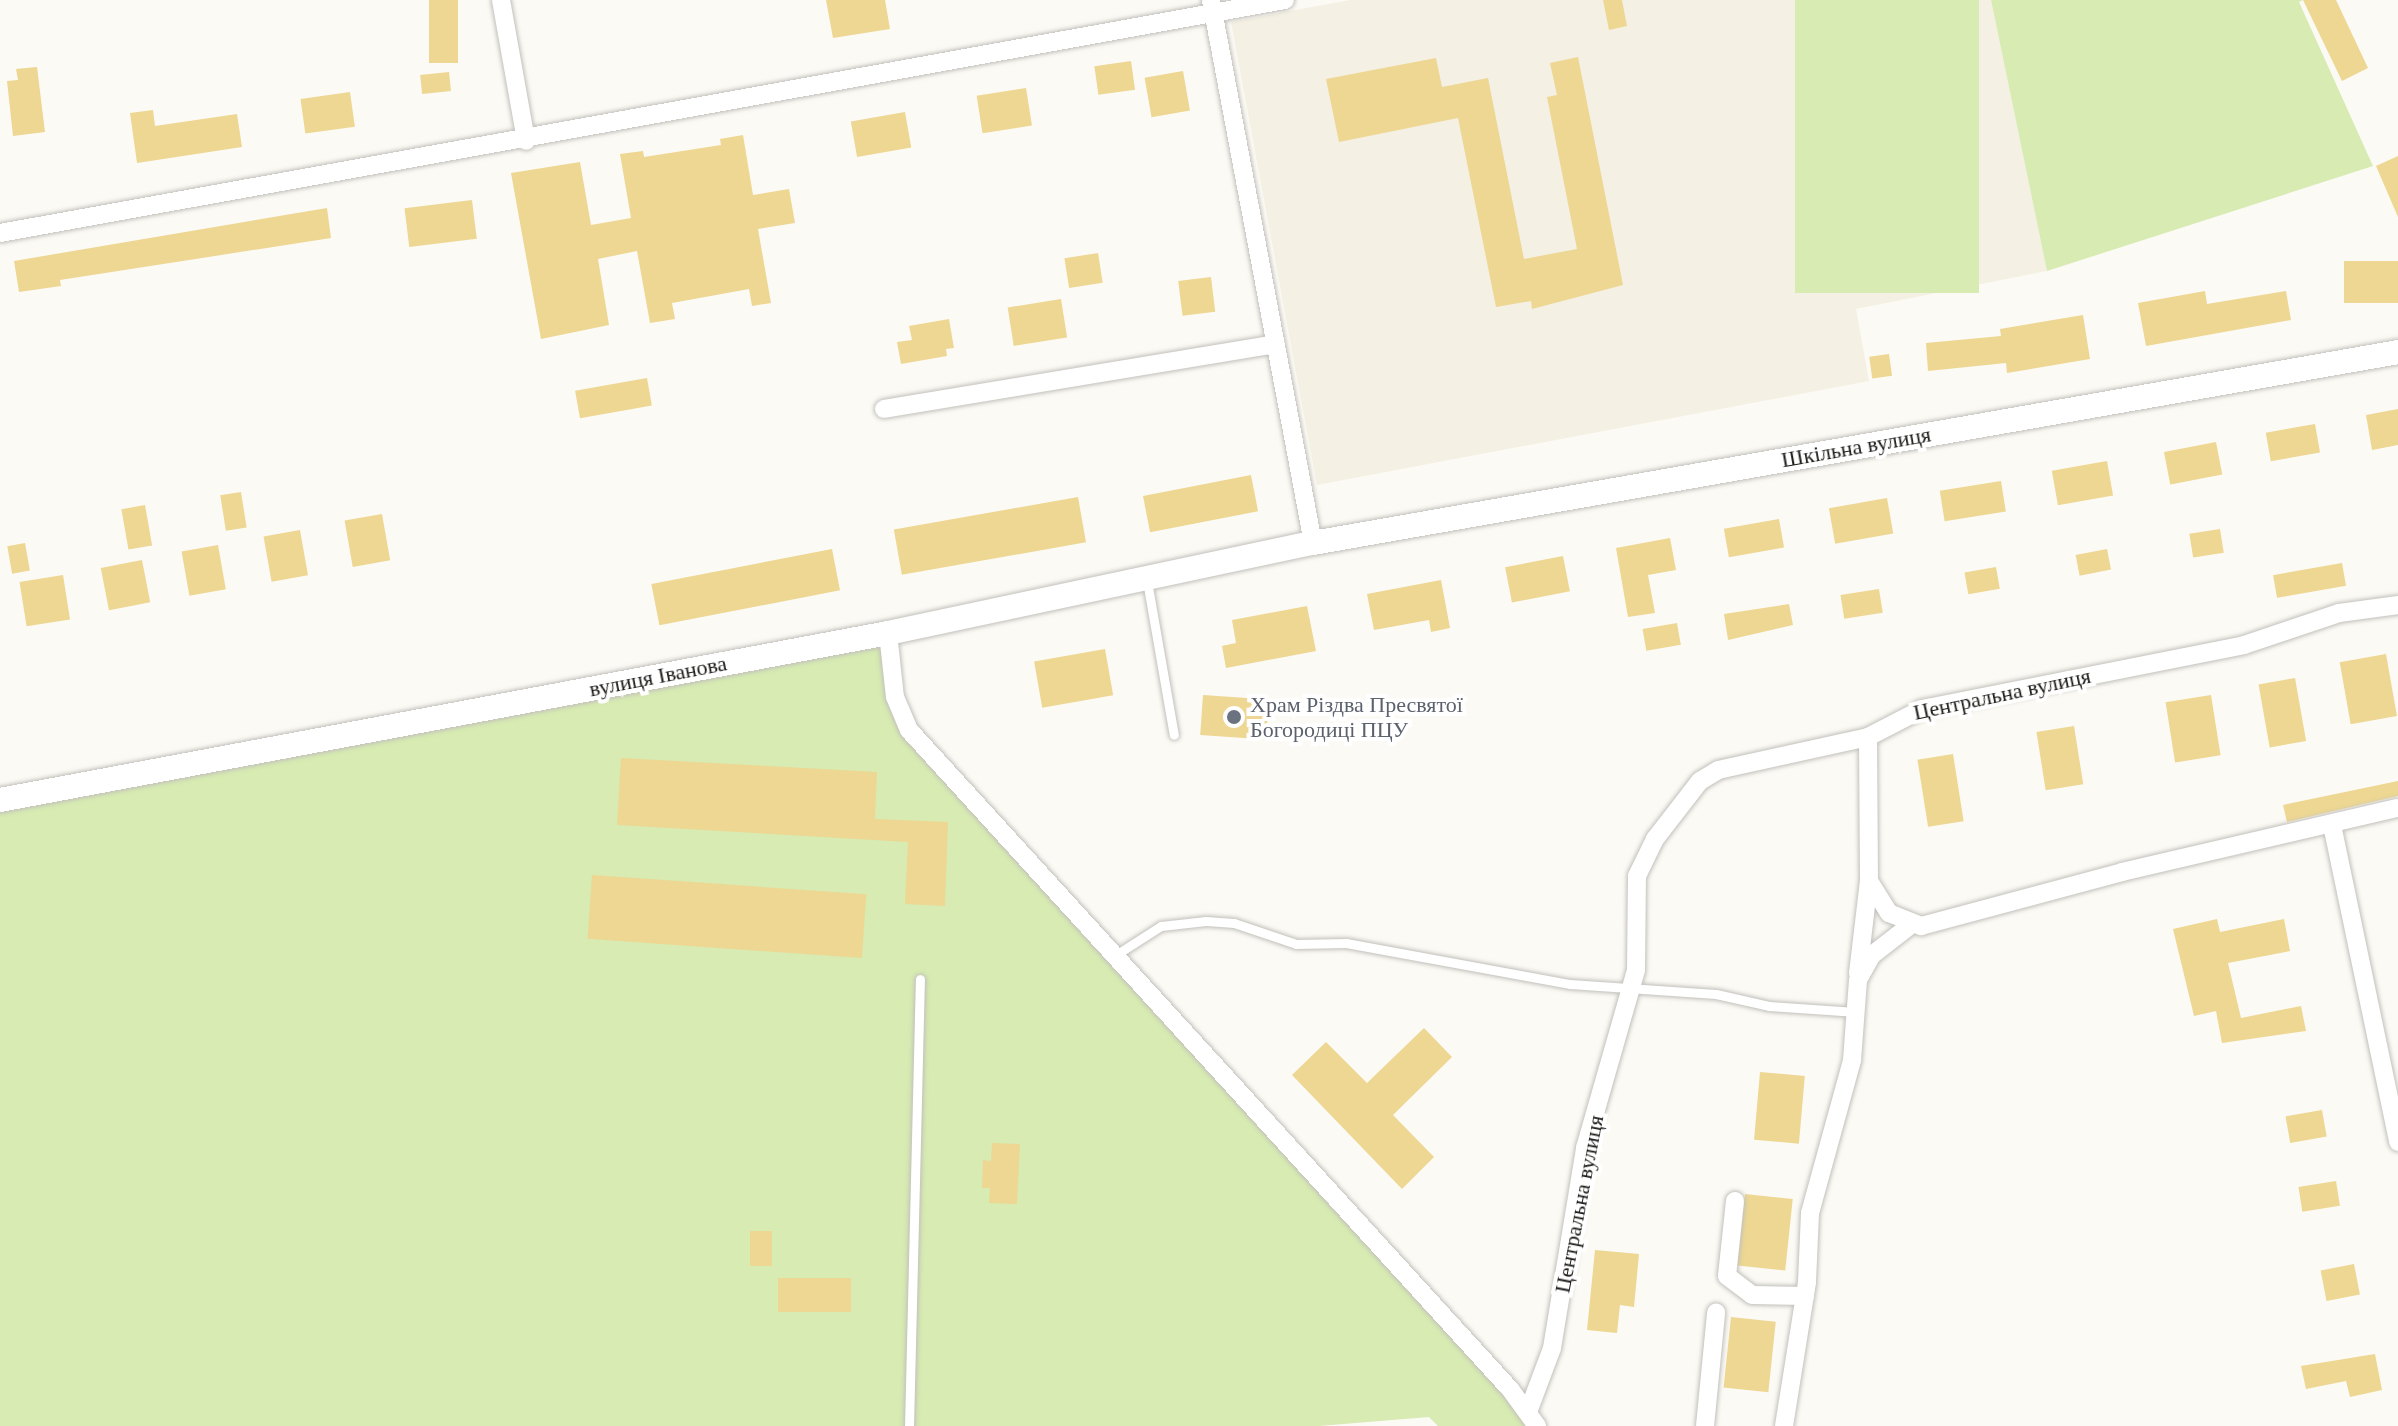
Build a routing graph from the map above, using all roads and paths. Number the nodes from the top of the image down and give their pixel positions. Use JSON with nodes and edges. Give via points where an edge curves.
{"nodes":[{"id":1,"x":501,"y":0,"type":"edge"},
{"id":2,"x":1285,"y":0,"type":"edge"},
{"id":3,"x":1212,"y":7,"type":"edge"},
{"id":4,"x":526,"y":141,"type":"junction"},
{"id":5,"x":0,"y":233,"type":"edge"},
{"id":6,"x":1276,"y":344,"type":"junction"},
{"id":7,"x":2398,"y":352,"type":"edge"},
{"id":8,"x":884,"y":409,"type":"dead end"},
{"id":9,"x":1313,"y":543,"type":"junction"},
{"id":10,"x":1146,"y":578,"type":"junction"},
{"id":11,"x":2398,"y":605,"type":"edge"},
{"id":12,"x":888,"y":633,"type":"junction"},
{"id":13,"x":1174,"y":735,"type":"dead end"},
{"id":14,"x":1868,"y":737,"type":"junction"},
{"id":15,"x":0,"y":800,"type":"edge"},
{"id":16,"x":2398,"y":808,"type":"edge"},
{"id":17,"x":2332,"y":825,"type":"junction"},
{"id":18,"x":1869,"y":881,"type":"junction"},
{"id":19,"x":1912,"y":924,"type":"junction"},
{"id":20,"x":1114,"y":956,"type":"junction"},
{"id":21,"x":920,"y":979,"type":"dead end"},
{"id":22,"x":1858,"y":980,"type":"junction"},
{"id":23,"x":1632,"y":989,"type":"junction"},
{"id":24,"x":1855,"y":1012,"type":"junction"},
{"id":25,"x":2398,"y":1142,"type":"edge"},
{"id":26,"x":1735,"y":1201,"type":"dead end"},
{"id":27,"x":1805,"y":1296,"type":"junction"},
{"id":28,"x":1716,"y":1313,"type":"dead end"},
{"id":29,"x":1533,"y":1419,"type":"edge"},
{"id":30,"x":909,"y":1426,"type":"edge"},
{"id":31,"x":1705,"y":1426,"type":"edge"},
{"id":32,"x":1784,"y":1426,"type":"edge"}],
"edges":[{"from":1,"to":4,"type":"street"},
{"from":2,"to":3,"type":"street"},
{"from":3,"to":4,"type":"street"},
{"from":3,"to":6,"type":"street"},
{"from":4,"to":5,"type":"street"},
{"from":6,"to":8,"type":"street"},
{"from":6,"to":9,"type":"street"},
{"from":7,"to":9,"type":"street","name":"Шкільна вулиця"},
{"from":9,"to":10,"type":"street","name":"вулиця Іванова"},
{"from":10,"to":12,"type":"street","name":"вулиця Іванова"},
{"from":10,"to":13,"type":"lane"},
{"from":11,"to":14,"type":"street","name":"Центральна вулиця","via":[[2339,613],[2244,645],[1922,709]]},
{"from":12,"to":15,"type":"street","name":"вулиця Іванова"},
{"from":12,"to":20,"type":"street","via":[[895,697],[909,730]]},
{"from":14,"to":18,"type":"street"},
{"from":14,"to":23,"type":"street","name":"Центральна вулиця","via":[[1718,770],[1700,781],[1655,839],[1637,876]]},
{"from":16,"to":17,"type":"street"},
{"from":17,"to":19,"type":"street","via":[[2122,872],[1942,923]]},
{"from":17,"to":25,"type":"street"},
{"from":18,"to":19,"type":"street","via":[[1889,913]]},
{"from":18,"to":22,"type":"street"},
{"from":19,"to":22,"type":"street","via":[[1872,955]]},
{"from":20,"to":23,"type":"lane","via":[[1161,926],[1206,921],[1234,923],[1296,944],[1346,943],[1570,984]]},
{"from":20,"to":29,"type":"street"},
{"from":21,"to":30,"type":"lane"},
{"from":22,"to":24,"type":"street"},
{"from":23,"to":24,"type":"lane"},
{"from":23,"to":29,"type":"street","name":"Центральна вулиця","via":[[1585,1148],[1552,1348]]},
{"from":24,"to":27,"type":"street","via":[[1852,1060],[1810,1213]]},
{"from":26,"to":27,"type":"street","via":[[1727,1276],[1752,1295]]},
{"from":27,"to":32,"type":"street"},
{"from":28,"to":31,"type":"street"}]}
